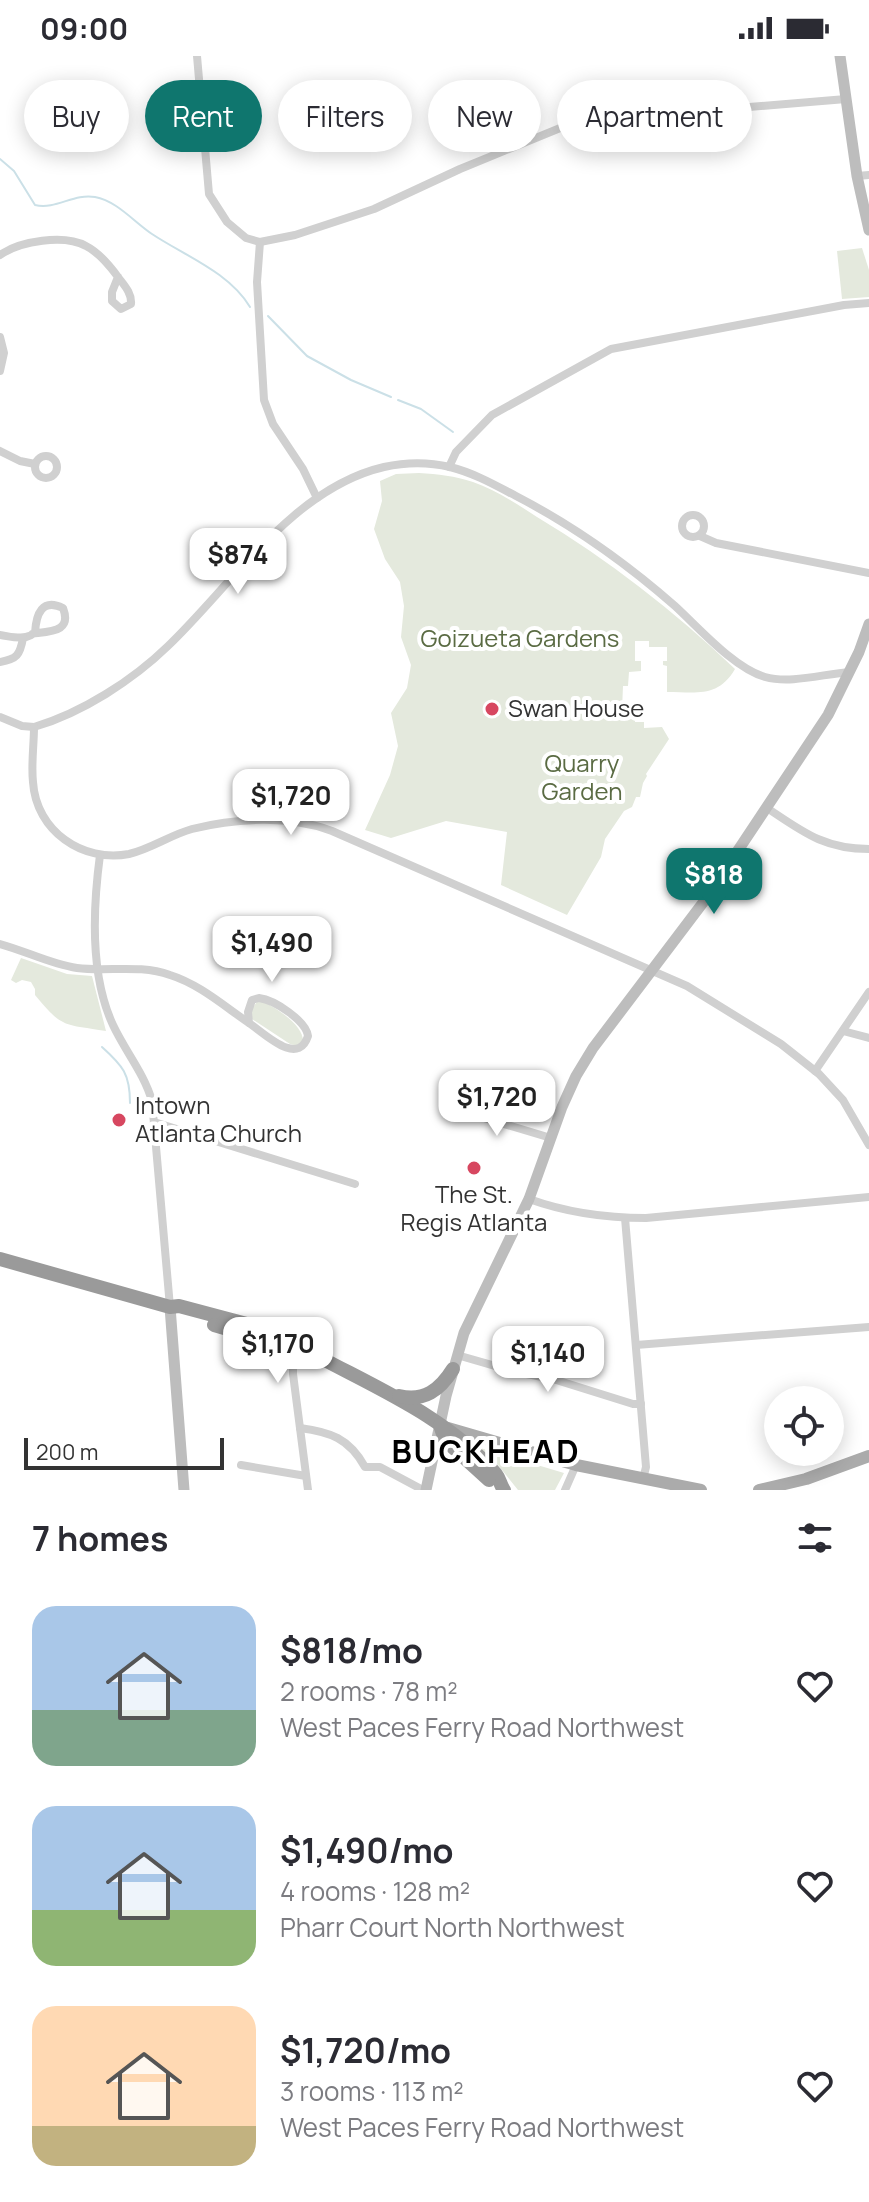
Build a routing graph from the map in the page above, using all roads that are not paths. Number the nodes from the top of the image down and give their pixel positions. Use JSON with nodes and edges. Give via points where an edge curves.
{"nodes":[{"id":1,"x":197,"y":56,"type":"edge"},
{"id":2,"x":840,"y":56,"type":"edge"},
{"id":3,"x":846,"y":99,"type":"junction"},
{"id":4,"x":863,"y":176,"type":"edge"},
{"id":5,"x":869,"y":230,"type":"edge"},
{"id":6,"x":260,"y":242,"type":"junction"},
{"id":7,"x":0,"y":255,"type":"edge"},
{"id":8,"x":118,"y":277,"type":"dead end"},
{"id":9,"x":869,"y":303,"type":"edge"},
{"id":10,"x":0,"y":337,"type":"edge"},
{"id":11,"x":0,"y":371,"type":"edge"},
{"id":12,"x":0,"y":451,"type":"edge"},
{"id":13,"x":35,"y":464,"type":"dead end"},
{"id":14,"x":449,"y":467,"type":"junction"},
{"id":15,"x":317,"y":498,"type":"junction"},
{"id":16,"x":700,"y":536,"type":"dead end"},
{"id":17,"x":869,"y":573,"type":"edge"},
{"id":18,"x":869,"y":624,"type":"edge"},
{"id":19,"x":35,"y":633,"type":"dead end"},
{"id":20,"x":0,"y":635,"type":"edge"},
{"id":21,"x":23,"y":638,"type":"junction"},
{"id":22,"x":0,"y":662,"type":"edge"},
{"id":23,"x":850,"y":672,"type":"junction"},
{"id":24,"x":0,"y":717,"type":"edge"},
{"id":25,"x":34,"y":727,"type":"junction"},
{"id":26,"x":767,"y":808,"type":"junction"},
{"id":27,"x":869,"y":849,"type":"edge"},
{"id":28,"x":100,"y":855,"type":"junction"},
{"id":29,"x":0,"y":944,"type":"edge"},
{"id":30,"x":100,"y":969,"type":"junction"},
{"id":31,"x":652,"y":969,"type":"junction"},
{"id":32,"x":869,"y":992,"type":"edge"},
{"id":33,"x":252,"y":1000,"type":"junction"},
{"id":34,"x":231,"y":1011,"type":"junction"},
{"id":35,"x":249,"y":1023,"type":"junction"},
{"id":36,"x":843,"y":1031,"type":"junction"},
{"id":37,"x":869,"y":1038,"type":"edge"},
{"id":38,"x":815,"y":1071,"type":"junction"},
{"id":39,"x":451,"y":1108,"type":"dead end"},
{"id":40,"x":154,"y":1122,"type":"junction"},
{"id":41,"x":180,"y":1130,"type":"junction"},
{"id":42,"x":551,"y":1138,"type":"junction"},
{"id":43,"x":156,"y":1140,"type":"junction"},
{"id":44,"x":869,"y":1145,"type":"edge"},
{"id":45,"x":355,"y":1184,"type":"dead end"},
{"id":46,"x":869,"y":1197,"type":"edge"},
{"id":47,"x":529,"y":1199,"type":"junction"},
{"id":48,"x":625,"y":1218,"type":"junction"},
{"id":49,"x":0,"y":1259,"type":"edge"},
{"id":50,"x":170,"y":1307,"type":"junction"},
{"id":51,"x":869,"y":1327,"type":"edge"},
{"id":52,"x":636,"y":1345,"type":"junction"},
{"id":53,"x":299,"y":1346,"type":"junction"},
{"id":54,"x":455,"y":1362,"type":"junction"},
{"id":55,"x":390,"y":1395,"type":"junction"},
{"id":56,"x":641,"y":1404,"type":"junction"},
{"id":57,"x":440,"y":1425,"type":"junction"},
{"id":58,"x":300,"y":1428,"type":"junction"},
{"id":59,"x":869,"y":1456,"type":"edge"},
{"id":60,"x":241,"y":1465,"type":"dead end"},
{"id":61,"x":576,"y":1465,"type":"junction"},
{"id":62,"x":306,"y":1476,"type":"junction"},
{"id":63,"x":643,"y":1479,"type":"junction"},
{"id":64,"x":502,"y":1487,"type":"edge"},
{"id":65,"x":184,"y":1490,"type":"edge"},
{"id":66,"x":308,"y":1490,"type":"edge"},
{"id":67,"x":425,"y":1490,"type":"edge"},
{"id":68,"x":565,"y":1490,"type":"edge"},
{"id":69,"x":701,"y":1490,"type":"edge"},
{"id":70,"x":759,"y":1490,"type":"edge"}],
"edges":[{"from":1,"to":6,"type":"street","via":[[209,194],[236,230]]},
{"from":2,"to":3,"type":"main road"},
{"from":3,"to":4,"type":"main road"},
{"from":3,"to":6,"type":"street","via":[[702,111],[609,108],[374,209]]},
{"from":4,"to":5,"type":"main road"},
{"from":6,"to":15,"type":"street","via":[[257,282],[264,400]]},
{"from":7,"to":8,"type":"street","via":[[26,242],[75,242],[88,247]]},
{"from":9,"to":14,"type":"street","via":[[611,349],[492,415],[456,452]]},
{"from":10,"to":11,"type":"street"},
{"from":12,"to":13,"type":"street"},
{"from":14,"to":15,"type":"street","via":[[383,467]]},
{"from":14,"to":23,"type":"street","via":[[489,482],[586,535],[752,671],[779,679]]},
{"from":15,"to":25,"type":"street","via":[[146,667],[104,695]]},
{"from":16,"to":17,"type":"street"},
{"from":18,"to":23,"type":"main road"},
{"from":19,"to":21,"type":"street"},
{"from":20,"to":21,"type":"street"},
{"from":21,"to":22,"type":"street","via":[[20,655]]},
{"from":23,"to":26,"type":"main road"},
{"from":24,"to":25,"type":"street"},
{"from":25,"to":28,"type":"street","via":[[33,783],[41,813],[66,841]]},
{"from":26,"to":27,"type":"street","via":[[825,843]]},
{"from":26,"to":31,"type":"main road"},
{"from":28,"to":30,"type":"street","via":[[94,910]]},
{"from":28,"to":31,"type":"street","via":[[133,853],[206,826],[308,823]]},
{"from":29,"to":30,"type":"street","via":[[62,965]]},
{"from":30,"to":34,"type":"street","via":[[140,968],[169,975]]},
{"from":30,"to":40,"type":"street","via":[[107,1010],[149,1089]]},
{"from":31,"to":38,"type":"street","via":[[759,1030]]},
{"from":31,"to":42,"type":"main road","via":[[584,1062]]},
{"from":32,"to":36,"type":"street"},
{"from":33,"to":34,"type":"street"},
{"from":33,"to":35,"type":"street"},
{"from":33,"to":35,"type":"street","via":[[265,998],[304,1025],[308,1041],[300,1049],[288,1050]]},
{"from":34,"to":35,"type":"street"},
{"from":36,"to":37,"type":"street"},
{"from":36,"to":38,"type":"street"},
{"from":38,"to":44,"type":"street","via":[[843,1100]]},
{"from":39,"to":42,"type":"street"},
{"from":40,"to":41,"type":"street"},
{"from":40,"to":43,"type":"street"},
{"from":41,"to":43,"type":"street"},
{"from":41,"to":45,"type":"street"},
{"from":42,"to":47,"type":"main road"},
{"from":43,"to":50,"type":"street"},
{"from":46,"to":48,"type":"street"},
{"from":47,"to":48,"type":"street"},
{"from":47,"to":54,"type":"main road"},
{"from":48,"to":52,"type":"street"},
{"from":49,"to":50,"type":"highway"},
{"from":50,"to":53,"type":"highway","via":[[292,1336]]},
{"from":50,"to":65,"type":"main road"},
{"from":51,"to":52,"type":"street"},
{"from":52,"to":56,"type":"street"},
{"from":53,"to":55,"type":"highway"},
{"from":53,"to":58,"type":"street","via":[[293,1365]]},
{"from":54,"to":55,"type":"highway","via":[[443,1384],[425,1396]]},
{"from":54,"to":56,"type":"street","via":[[553,1379]]},
{"from":54,"to":57,"type":"main road"},
{"from":55,"to":57,"type":"highway"},
{"from":56,"to":63,"type":"street"},
{"from":57,"to":61,"type":"main road"},
{"from":57,"to":64,"type":"highway","via":[[445,1440]]},
{"from":57,"to":67,"type":"main road"},
{"from":58,"to":62,"type":"street"},
{"from":58,"to":67,"type":"street","via":[[335,1434],[365,1467],[380,1467]]},
{"from":59,"to":70,"type":"main road"},
{"from":60,"to":62,"type":"street"},
{"from":61,"to":63,"type":"main road"},
{"from":61,"to":68,"type":"street"},
{"from":62,"to":66,"type":"street"},
{"from":63,"to":69,"type":"main road"}]}
